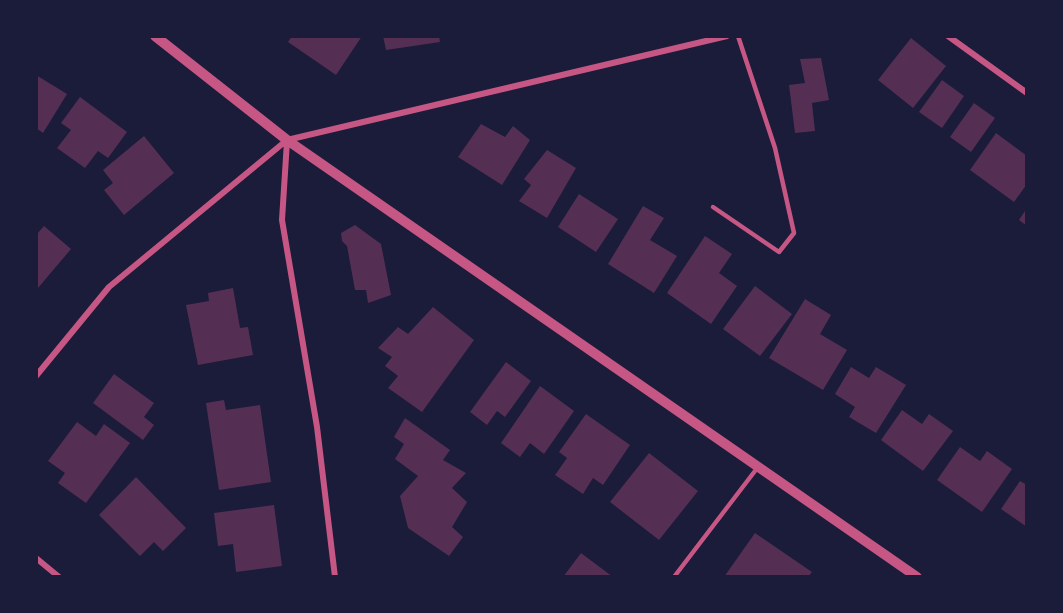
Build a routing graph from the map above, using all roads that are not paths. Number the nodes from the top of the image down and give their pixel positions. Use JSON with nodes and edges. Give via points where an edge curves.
{"nodes":[{"id":1,"x":155,"y":36,"type":"edge"},
{"id":2,"x":727,"y":36,"type":"edge"},
{"id":3,"x":738,"y":36,"type":"edge"},
{"id":4,"x":948,"y":36,"type":"edge"},
{"id":5,"x":1027,"y":93,"type":"edge"},
{"id":6,"x":287,"y":140,"type":"junction"},
{"id":7,"x":713,"y":207,"type":"dead end"},
{"id":8,"x":36,"y":376,"type":"edge"},
{"id":9,"x":758,"y":466,"type":"junction"},
{"id":10,"x":36,"y":558,"type":"edge"},
{"id":11,"x":59,"y":577,"type":"edge"},
{"id":12,"x":336,"y":577,"type":"edge"},
{"id":13,"x":674,"y":577,"type":"edge"},
{"id":14,"x":917,"y":577,"type":"edge"}],
"edges":[{"from":1,"to":6,"type":"street"},
{"from":2,"to":6,"type":"street"},
{"from":3,"to":7,"type":"lane","via":[[775,148],[794,233],[779,252]]},
{"from":4,"to":5,"type":"street"},
{"from":6,"to":8,"type":"street","via":[[109,287]]},
{"from":6,"to":9,"type":"street"},
{"from":6,"to":12,"type":"street","via":[[282,220],[317,427]]},
{"from":9,"to":13,"type":"lane"},
{"from":9,"to":14,"type":"street"},
{"from":10,"to":11,"type":"street"}]}
